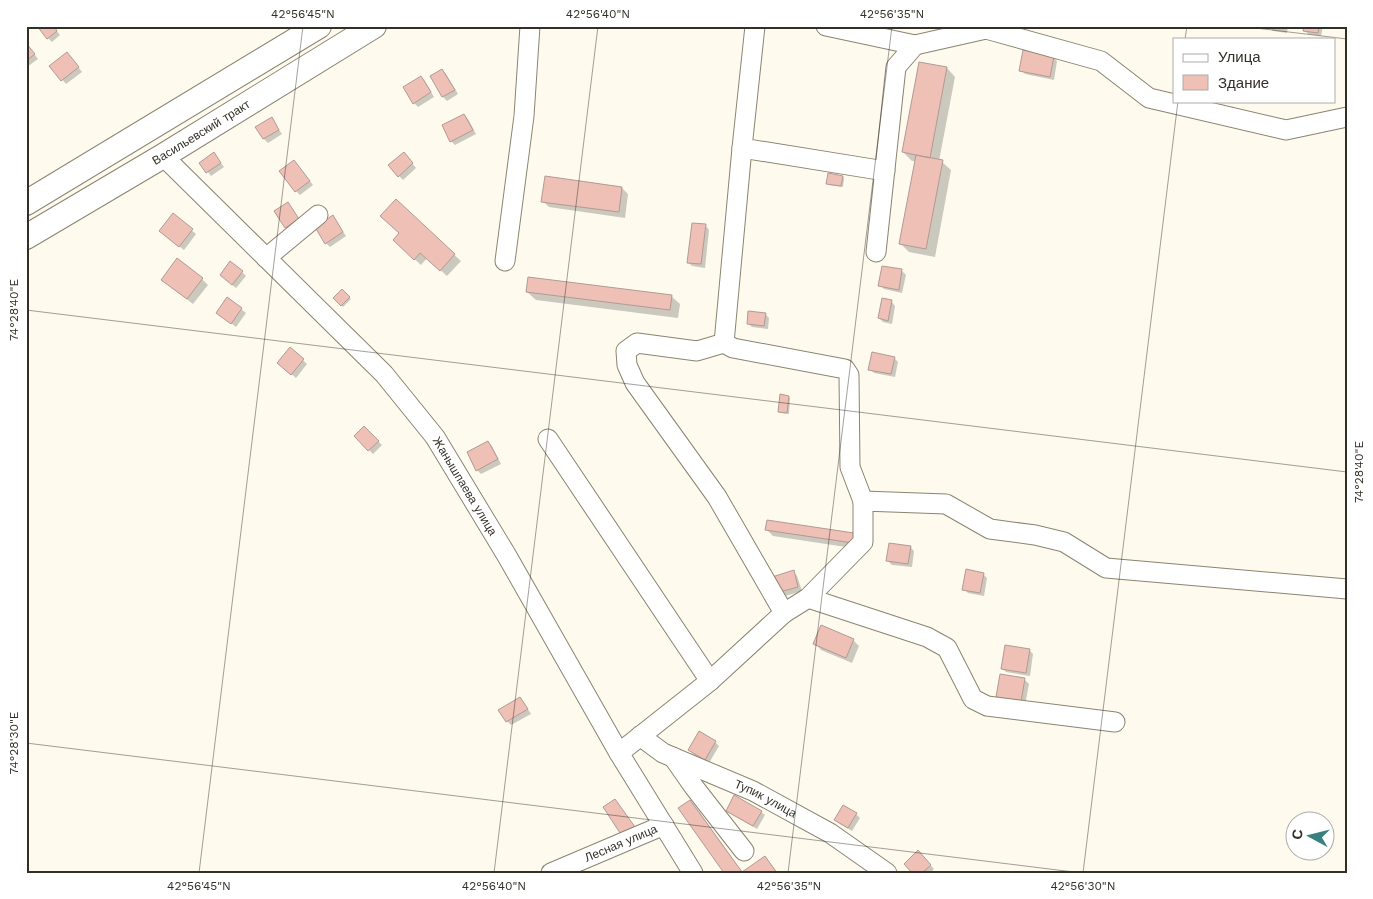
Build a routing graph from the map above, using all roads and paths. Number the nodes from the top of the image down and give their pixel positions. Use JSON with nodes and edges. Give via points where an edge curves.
{"nodes":[{"id":1,"x":319,"y":26,"type":"edge"},
{"id":2,"x":374,"y":26,"type":"edge"},
{"id":3,"x":530,"y":26,"type":"edge"},
{"id":4,"x":754,"y":26,"type":"edge"},
{"id":5,"x":826,"y":26,"type":"edge"},
{"id":6,"x":916,"y":45,"type":"junction"},
{"id":7,"x":1347,"y":117,"type":"edge"},
{"id":8,"x":742,"y":148,"type":"junction"},
{"id":9,"x":163,"y":156,"type":"junction"},
{"id":10,"x":885,"y":171,"type":"junction"},
{"id":11,"x":26,"y":204,"type":"edge"},
{"id":12,"x":318,"y":215,"type":"dead end"},
{"id":13,"x":26,"y":236,"type":"edge"},
{"id":14,"x":876,"y":252,"type":"dead end"},
{"id":15,"x":266,"y":258,"type":"junction"},
{"id":16,"x":505,"y":260,"type":"dead end"},
{"id":17,"x":724,"y":343,"type":"junction"},
{"id":18,"x":548,"y":439,"type":"dead end"},
{"id":19,"x":863,"y":501,"type":"junction"},
{"id":20,"x":1347,"y":589,"type":"edge"},
{"id":21,"x":808,"y":598,"type":"junction"},
{"id":22,"x":784,"y":613,"type":"junction"},
{"id":23,"x":710,"y":681,"type":"junction"},
{"id":24,"x":1115,"y":722,"type":"dead end"},
{"id":25,"x":640,"y":736,"type":"junction"},
{"id":26,"x":618,"y":753,"type":"junction"},
{"id":27,"x":673,"y":757,"type":"junction"},
{"id":28,"x":664,"y":825,"type":"junction"},
{"id":29,"x":744,"y":851,"type":"dead end"},
{"id":30,"x":551,"y":873,"type":"edge"},
{"id":31,"x":693,"y":873,"type":"edge"},
{"id":32,"x":887,"y":873,"type":"edge"}],
"edges":[{"from":1,"to":11,"type":"main road"},
{"from":2,"to":9,"type":"main road","name":"Васильевский тракт"},
{"from":3,"to":16,"type":"street","via":[[524,116]]},
{"from":4,"to":8,"type":"street"},
{"from":5,"to":6,"type":"street"},
{"from":6,"to":7,"type":"street","via":[[986,30],[1101,61],[1150,98],[1286,130]]},
{"from":6,"to":10,"type":"street","via":[[896,67]]},
{"from":8,"to":10,"type":"street"},
{"from":8,"to":17,"type":"street"},
{"from":9,"to":13,"type":"main road","name":"Васильевский тракт"},
{"from":9,"to":15,"type":"street","name":"Жанышпаева улица"},
{"from":10,"to":14,"type":"street"},
{"from":12,"to":15,"type":"street"},
{"from":15,"to":26,"type":"street","name":"Жанышпаева улица","via":[[384,374],[435,437],[507,556]]},
{"from":17,"to":19,"type":"street","via":[[733,348],[845,369],[849,375],[850,467]]},
{"from":17,"to":22,"type":"street","via":[[697,350],[637,343],[626,351],[627,365],[636,383],[717,497]]},
{"from":18,"to":23,"type":"street"},
{"from":19,"to":20,"type":"street","via":[[946,504],[990,529],[1064,542],[1106,568]]},
{"from":19,"to":21,"type":"street","via":[[863,542]]},
{"from":21,"to":22,"type":"street"},
{"from":21,"to":24,"type":"street","via":[[927,636],[947,648],[973,699],[987,706]]},
{"from":22,"to":23,"type":"street"},
{"from":23,"to":25,"type":"street"},
{"from":25,"to":26,"type":"street"},
{"from":25,"to":27,"type":"street","name":"Тупик улица"},
{"from":26,"to":28,"type":"street","name":"Жанышпаева улица"},
{"from":27,"to":29,"type":"street"},
{"from":27,"to":32,"type":"street","name":"Тупик улица","via":[[753,792],[830,833]]},
{"from":28,"to":30,"type":"street","name":"Лесная улица"},
{"from":28,"to":31,"type":"street","name":"Жанышпаева улица"}]}
